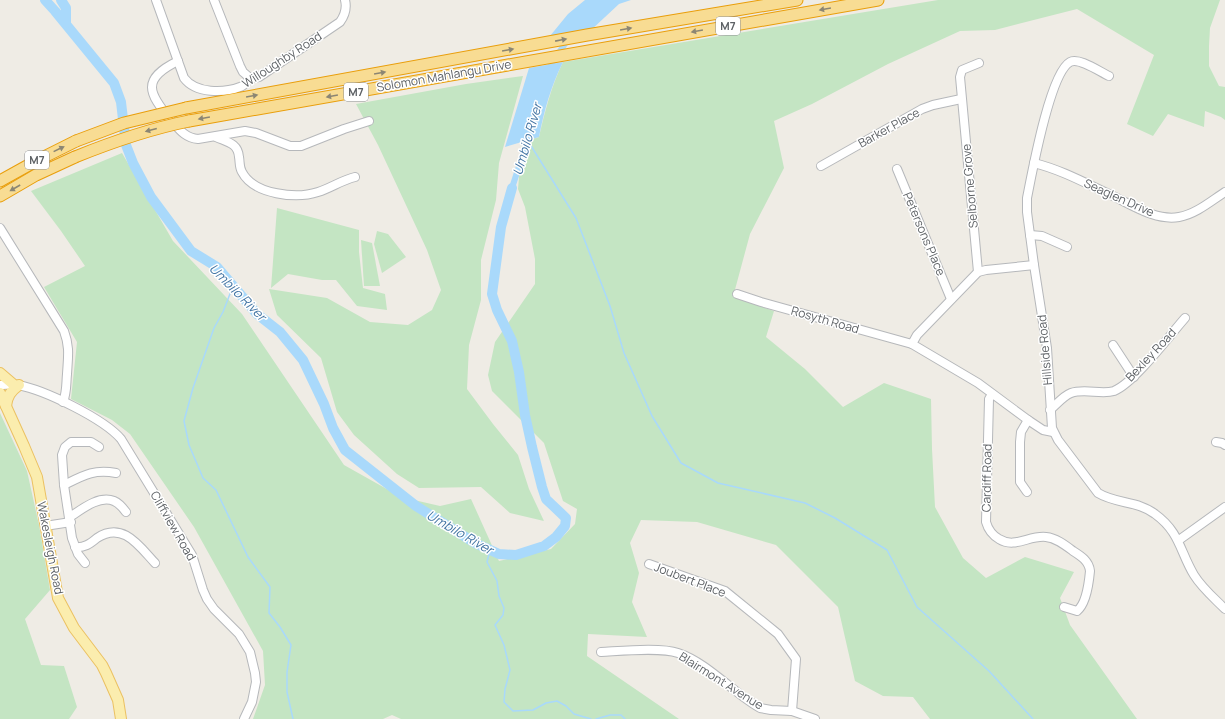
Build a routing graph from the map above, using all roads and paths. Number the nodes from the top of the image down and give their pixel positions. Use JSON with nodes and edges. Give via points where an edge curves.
{"nodes":[{"id":1,"x":156,"y":0,"type":"edge"},
{"id":2,"x":214,"y":0,"type":"edge"},
{"id":3,"x":345,"y":0,"type":"edge"},
{"id":4,"x":797,"y":0,"type":"edge"},
{"id":5,"x":878,"y":0,"type":"edge"},
{"id":6,"x":178,"y":61,"type":"junction"},
{"id":7,"x":979,"y":63,"type":"dead end"},
{"id":8,"x":1109,"y":76,"type":"dead end"},
{"id":9,"x":250,"y":78,"type":"junction"},
{"id":10,"x":962,"y":99,"type":"junction"},
{"id":11,"x":369,"y":121,"type":"dead end"},
{"id":12,"x":216,"y":136,"type":"junction"},
{"id":13,"x":1034,"y":163,"type":"junction"},
{"id":14,"x":821,"y":166,"type":"dead end"},
{"id":15,"x":897,"y":169,"type":"dead end"},
{"id":16,"x":356,"y":177,"type":"dead end"},
{"id":17,"x":0,"y":181,"type":"edge"},
{"id":18,"x":1225,"y":192,"type":"edge"},
{"id":19,"x":0,"y":196,"type":"edge"},
{"id":20,"x":0,"y":228,"type":"edge"},
{"id":21,"x":1030,"y":235,"type":"junction"},
{"id":22,"x":1067,"y":247,"type":"dead end"},
{"id":23,"x":1034,"y":265,"type":"junction"},
{"id":24,"x":978,"y":272,"type":"junction"},
{"id":25,"x":738,"y":294,"type":"dead end"},
{"id":26,"x":951,"y":298,"type":"junction"},
{"id":27,"x":1186,"y":318,"type":"dead end"},
{"id":28,"x":912,"y":344,"type":"junction"},
{"id":29,"x":1113,"y":345,"type":"dead end"},
{"id":30,"x":0,"y":373,"type":"edge"},
{"id":31,"x":1134,"y":377,"type":"junction"},
{"id":32,"x":0,"y":385,"type":"edge"},
{"id":33,"x":16,"y":385,"type":"junction"},
{"id":34,"x":0,"y":393,"type":"edge"},
{"id":35,"x":992,"y":394,"type":"junction"},
{"id":36,"x":64,"y":402,"type":"junction"},
{"id":37,"x":6,"y":406,"type":"junction"},
{"id":38,"x":1050,"y":410,"type":"junction"},
{"id":39,"x":1028,"y":420,"type":"junction"},
{"id":40,"x":1053,"y":432,"type":"junction"},
{"id":41,"x":1216,"y":442,"type":"dead end"},
{"id":42,"x":1225,"y":445,"type":"edge"},
{"id":43,"x":99,"y":447,"type":"dead end"},
{"id":44,"x":116,"y":473,"type":"dead end"},
{"id":45,"x":64,"y":485,"type":"junction"},
{"id":46,"x":1027,"y":492,"type":"dead end"},
{"id":47,"x":1225,"y":507,"type":"edge"},
{"id":48,"x":126,"y":512,"type":"dead end"},
{"id":49,"x":70,"y":519,"type":"junction"},
{"id":50,"x":45,"y":526,"type":"junction"},
{"id":51,"x":1179,"y":540,"type":"junction"},
{"id":52,"x":75,"y":547,"type":"junction"},
{"id":53,"x":85,"y":563,"type":"dead end"},
{"id":54,"x":155,"y":563,"type":"dead end"},
{"id":55,"x":649,"y":564,"type":"dead end"},
{"id":56,"x":1064,"y":607,"type":"dead end"},
{"id":57,"x":1225,"y":609,"type":"edge"},
{"id":58,"x":601,"y":652,"type":"dead end"},
{"id":59,"x":792,"y":711,"type":"junction"},
{"id":60,"x":121,"y":719,"type":"edge"},
{"id":61,"x":244,"y":719,"type":"edge"},
{"id":62,"x":815,"y":719,"type":"edge"}],
"edges":[{"from":1,"to":6,"type":"street","name":"Willoughby Road"},
{"from":2,"to":9,"type":"street","via":[[240,66]]},
{"from":3,"to":9,"type":"street","name":"Willoughby Road","via":[[345,12],[340,22],[259,77]]},
{"from":17,"to":4,"type":"highway","name":"Solomon Mahlangu Drive","number":"M7","one_way":true,"bridge":true,"via":[[76,141],[124,123],[186,108],[587,35]]},
{"from":5,"to":19,"type":"highway","name":"Solomon Mahlangu Drive","number":"M7","one_way":true,"bridge":true,"via":[[165,126],[74,157]]},
{"from":6,"to":9,"type":"street","name":"Willoughby Road","via":[[185,80],[205,90],[240,88]]},
{"from":6,"to":12,"type":"street","via":[[161,70],[154,80],[152,90],[156,101],[185,135],[198,139]]},
{"from":7,"to":10,"type":"street","name":"Selborne Grove","via":[[962,70],[960,74]]},
{"from":8,"to":13,"type":"street","name":"Hillside Road","via":[[1076,61],[1064,67],[1050,98]]},
{"from":10,"to":14,"type":"street","name":"Barker Place","via":[[922,109]]},
{"from":10,"to":24,"type":"street","name":"Selborne Grove"},
{"from":11,"to":12,"type":"street","via":[[301,146],[290,146],[251,132]]},
{"from":12,"to":16,"type":"street","via":[[235,146],[243,174],[252,183],[270,192],[287,195],[313,193]]},
{"from":13,"to":18,"type":"street","name":"Seaglen Drive","via":[[1055,168],[1163,217],[1181,217]]},
{"from":13,"to":21,"type":"street","name":"Hillside Road","via":[[1026,206]]},
{"from":15,"to":26,"type":"street","name":"Petersons Place"},
{"from":20,"to":36,"type":"street","via":[[67,339],[69,350]]},
{"from":21,"to":22,"type":"street","via":[[1042,236]]},
{"from":21,"to":23,"type":"street","name":"Hillside Road"},
{"from":23,"to":24,"type":"street"},
{"from":23,"to":38,"type":"street","name":"Hillside Road","via":[[1046,334]]},
{"from":24,"to":26,"type":"street"},
{"from":25,"to":28,"type":"street","name":"Rosyth Road"},
{"from":26,"to":28,"type":"street","via":[[917,335]]},
{"from":27,"to":31,"type":"street","name":"Bexley Road"},
{"from":28,"to":35,"type":"street"},
{"from":29,"to":31,"type":"street"},
{"from":30,"to":33,"type":"main road"},
{"from":31,"to":38,"type":"street","name":"Bexley Road","via":[[1108,392],[1070,393]]},
{"from":32,"to":33,"type":"street","name":"Cliffview Road"},
{"from":33,"to":36,"type":"street","name":"Cliffview Road"},
{"from":33,"to":37,"type":"main road","via":[[6,400]]},
{"from":34,"to":37,"type":"main road","name":"Wakesleigh Road"},
{"from":35,"to":39,"type":"street"},
{"from":35,"to":56,"type":"street","name":"Cardiff Road","via":[[989,399],[987,439],[986,522],[998,539],[1011,543],[1042,537],[1053,538],[1083,558],[1090,571],[1083,602],[1078,611]]},
{"from":36,"to":61,"type":"street","name":"Cliffview Road","via":[[108,426],[121,439],[192,555],[207,600],[245,642],[253,663],[256,682],[252,702]]},
{"from":37,"to":50,"type":"main road","name":"Wakesleigh Road","via":[[36,477]]},
{"from":38,"to":40,"type":"street","name":"Hillside Road"},
{"from":39,"to":40,"type":"street","via":[[1043,430]]},
{"from":39,"to":46,"type":"street","via":[[1021,432],[1020,442],[1020,482]]},
{"from":40,"to":51,"type":"street","name":"Hillside Road","via":[[1098,493],[1106,498],[1151,510]]},
{"from":41,"to":42,"type":"street"},
{"from":43,"to":45,"type":"street","via":[[91,442],[71,442],[65,447],[62,453]]},
{"from":44,"to":45,"type":"street","via":[[94,472]]},
{"from":45,"to":49,"type":"street"},
{"from":47,"to":51,"type":"street"},
{"from":48,"to":49,"type":"street","via":[[115,502],[103,500],[92,504]]},
{"from":49,"to":50,"type":"street"},
{"from":49,"to":52,"type":"street"},
{"from":50,"to":60,"type":"main road","name":"Wakesleigh Road","via":[[60,602],[74,628],[102,665],[118,700]]},
{"from":51,"to":57,"type":"street","name":"Hillside Road","via":[[1190,568],[1199,582]]},
{"from":52,"to":53,"type":"street"},
{"from":52,"to":54,"type":"street","via":[[84,547],[107,533],[118,533],[130,537]]},
{"from":55,"to":59,"type":"street","name":"Joubert Place","via":[[725,591],[778,634],[796,659]]},
{"from":58,"to":59,"type":"street","name":"Blairmont Avenue","via":[[663,650],[679,653],[760,708]]},
{"from":59,"to":62,"type":"street","name":"Blairmont Avenue"}]}
